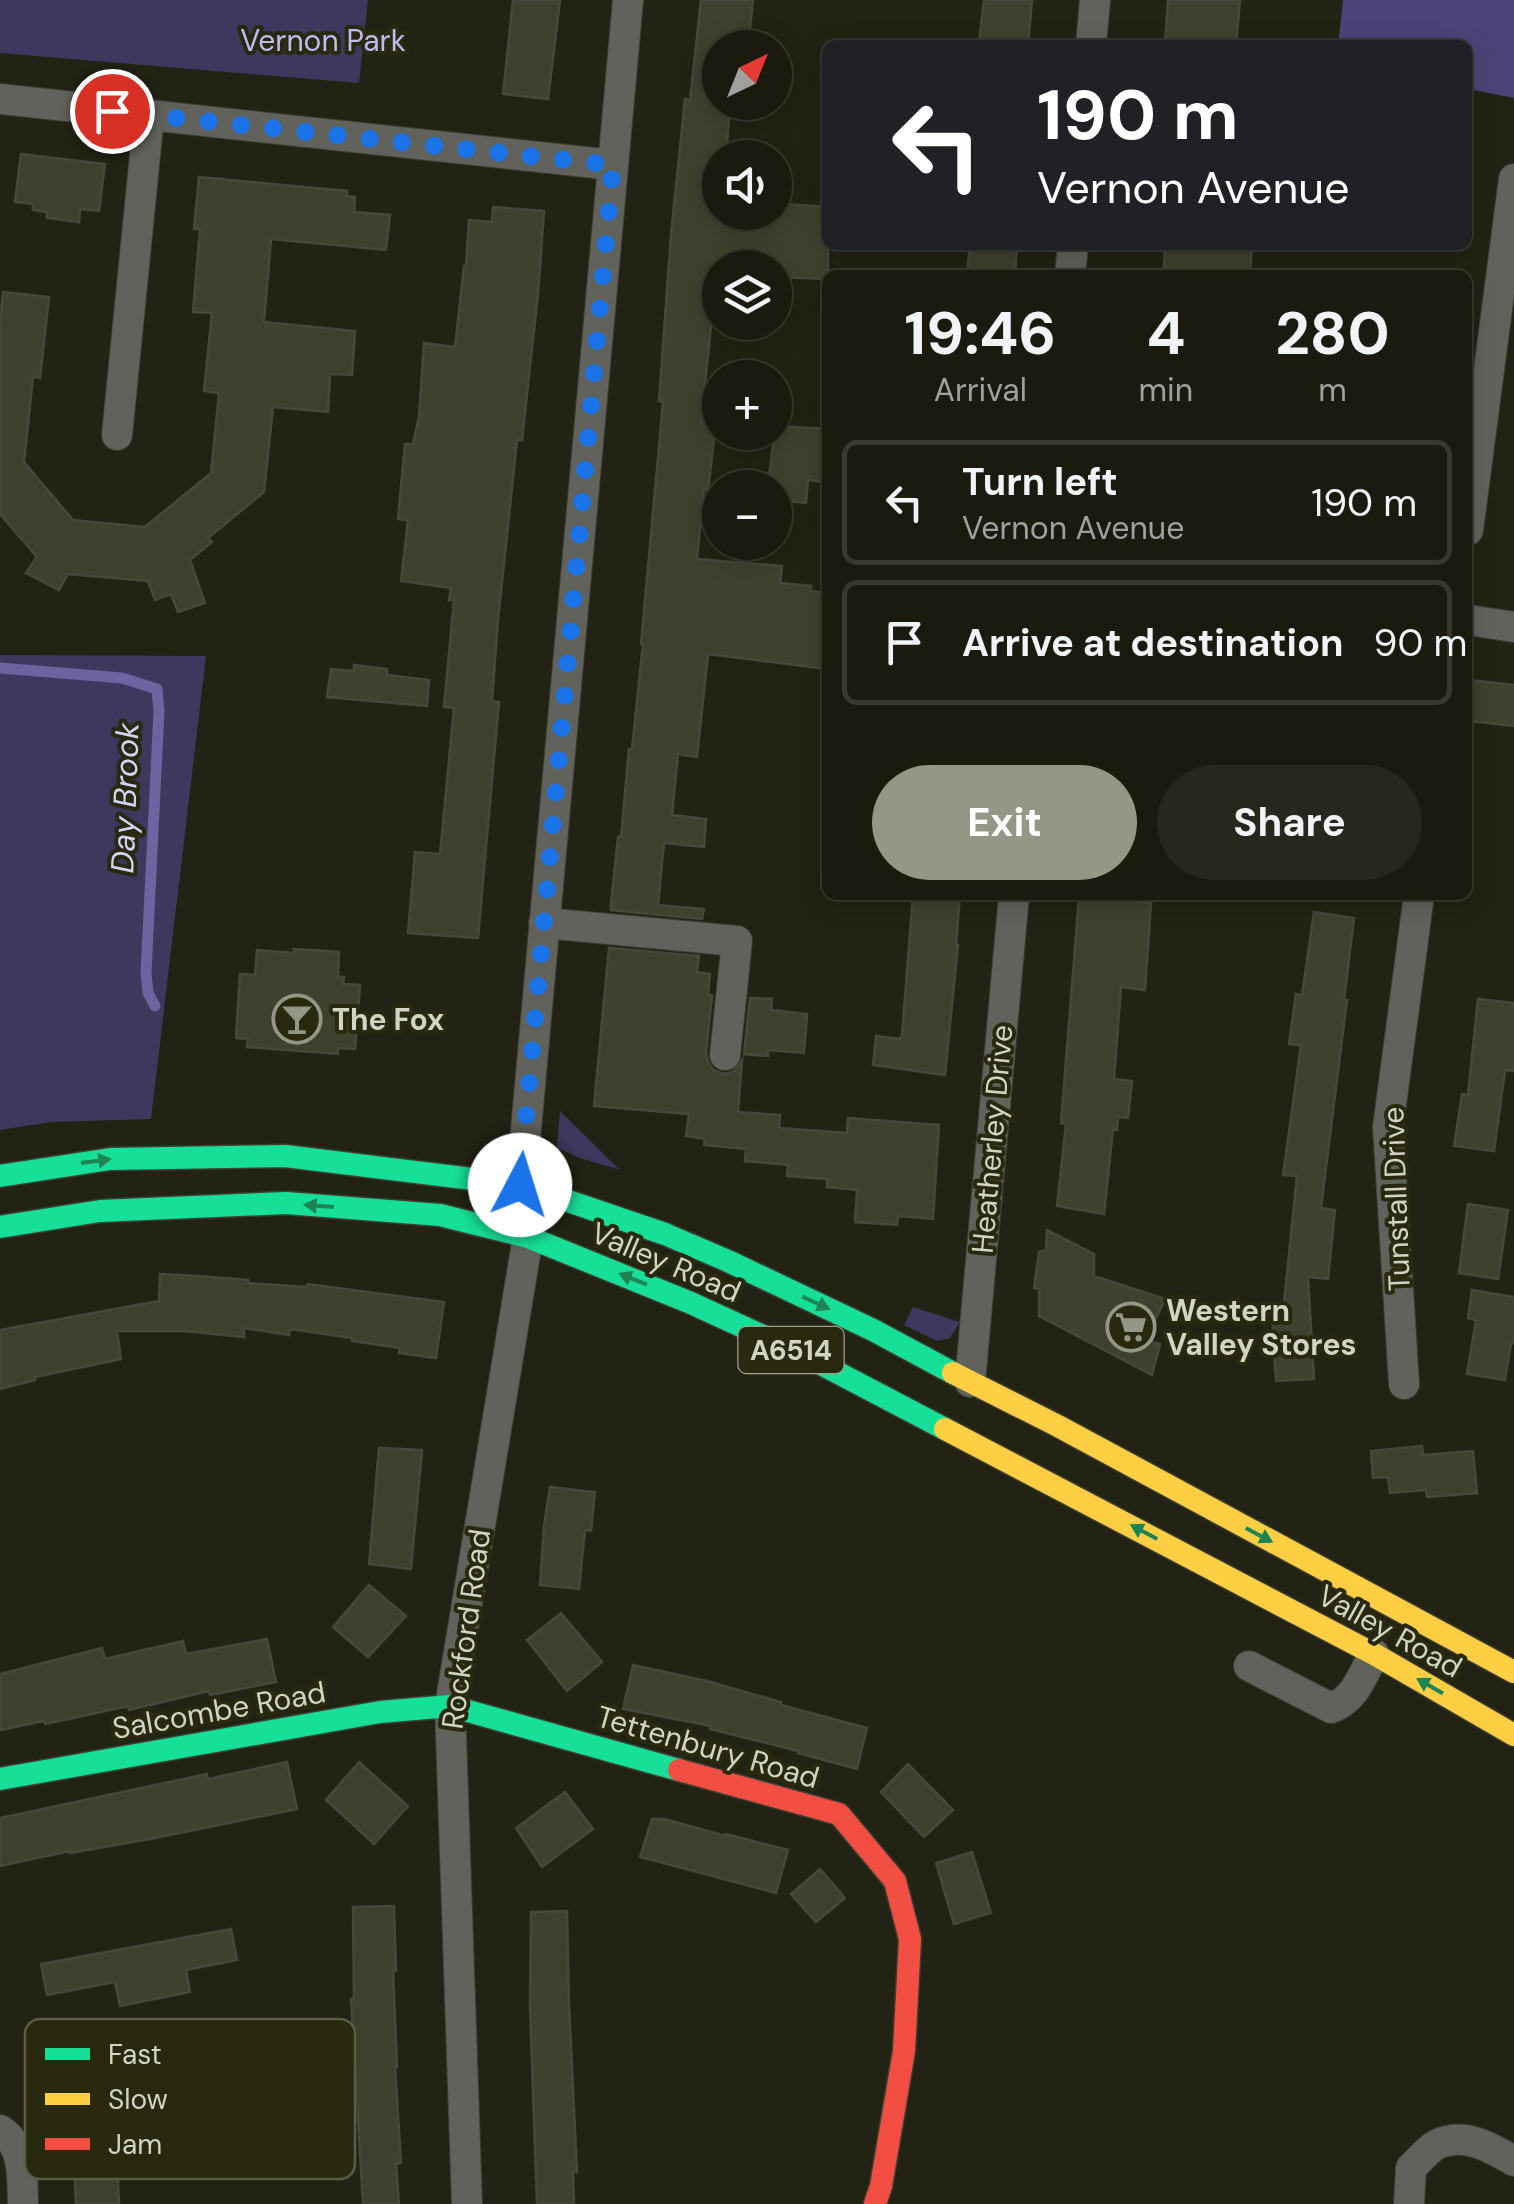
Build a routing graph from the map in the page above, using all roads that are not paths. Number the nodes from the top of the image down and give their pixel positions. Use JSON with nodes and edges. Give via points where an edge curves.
{"nodes":[{"id":1,"x":628,"y":0,"type":"edge"},
{"id":2,"x":1095,"y":0,"type":"edge"},
{"id":3,"x":1091,"y":40,"type":"edge"},
{"id":4,"x":0,"y":99,"type":"edge"},
{"id":5,"x":149,"y":115,"type":"junction"},
{"id":6,"x":613,"y":165,"type":"junction"},
{"id":7,"x":1514,"y":179,"type":"edge"},
{"id":8,"x":1510,"y":237,"type":"edge"},
{"id":9,"x":1500,"y":388,"type":"edge"},
{"id":10,"x":117,"y":435,"type":"dead end"},
{"id":11,"x":1472,"y":512,"type":"edge"},
{"id":12,"x":1472,"y":621,"type":"edge"},
{"id":13,"x":1514,"y":626,"type":"edge"},
{"id":14,"x":1014,"y":900,"type":"edge"},
{"id":15,"x":1418,"y":900,"type":"edge"},
{"id":16,"x":544,"y":923,"type":"junction"},
{"id":17,"x":725,"y":1055,"type":"dead end"},
{"id":18,"x":0,"y":1176,"type":"edge"},
{"id":19,"x":520,"y":1185,"type":"junction"},
{"id":20,"x":0,"y":1227,"type":"edge"},
{"id":21,"x":528,"y":1237,"type":"junction"},
{"id":22,"x":970,"y":1382,"type":"junction"},
{"id":23,"x":1404,"y":1384,"type":"dead end"},
{"id":24,"x":1374,"y":1654,"type":"junction"},
{"id":25,"x":1250,"y":1666,"type":"dead end"},
{"id":26,"x":1514,"y":1672,"type":"edge"},
{"id":27,"x":450,"y":1706,"type":"junction"},
{"id":28,"x":1514,"y":1735,"type":"edge"},
{"id":29,"x":0,"y":1779,"type":"edge"},
{"id":30,"x":0,"y":2130,"type":"edge"},
{"id":31,"x":1514,"y":2160,"type":"edge"},
{"id":32,"x":23,"y":2204,"type":"edge"},
{"id":33,"x":467,"y":2204,"type":"edge"},
{"id":34,"x":875,"y":2204,"type":"edge"},
{"id":35,"x":1410,"y":2204,"type":"edge"}],
"edges":[{"from":1,"to":6,"type":"street"},
{"from":2,"to":3,"type":"street"},
{"from":4,"to":5,"type":"street"},
{"from":5,"to":6,"type":"street"},
{"from":5,"to":10,"type":"street"},
{"from":6,"to":16,"type":"street"},
{"from":7,"to":8,"type":"street"},
{"from":8,"to":9,"type":"street","via":[[1500,290]]},
{"from":9,"to":11,"type":"street"},
{"from":12,"to":13,"type":"street"},
{"from":14,"to":22,"type":"street","name":"Heatherley Drive"},
{"from":15,"to":23,"type":"street","name":"Tunstall Drive","via":[[1388,1127]]},
{"from":16,"to":17,"type":"street","via":[[737,941]]},
{"from":16,"to":19,"type":"street"},
{"from":18,"to":19,"type":"main road","name":"Valley Road","number":"A6514","one_way":true,"via":[[110,1159],[285,1156]]},
{"from":19,"to":22,"type":"main road","name":"Valley Road","number":"A6514","one_way":true,"via":[[728,1261]]},
{"from":21,"to":20,"type":"main road","name":"Valley Road","number":"A6514","one_way":true,"via":[[440,1215],[286,1203],[100,1211]]},
{"from":24,"to":21,"type":"main road","name":"Valley Road","number":"A6514","one_way":true,"via":[[802,1354]]},
{"from":21,"to":27,"type":"street","name":"Rockford Road"},
{"from":22,"to":26,"type":"main road","name":"Valley Road","number":"A6514","one_way":true},
{"from":24,"to":25,"type":"street","via":[[1353,1694],[1331,1708]]},
{"from":28,"to":24,"type":"main road","name":"Valley Road","number":"A6514","one_way":true},
{"from":27,"to":29,"type":"main road","name":"Salcombe Road","via":[[380,1712]]},
{"from":27,"to":33,"type":"street","name":"Rockford Road"},
{"from":27,"to":34,"type":"main road","name":"Tettenbury Road","via":[[838,1814],[895,1881],[910,1939],[904,2051]]},
{"from":30,"to":32,"type":"street","via":[[21,2158]]},
{"from":31,"to":35,"type":"street","via":[[1486,2144],[1457,2139],[1434,2146],[1411,2168]]}]}
